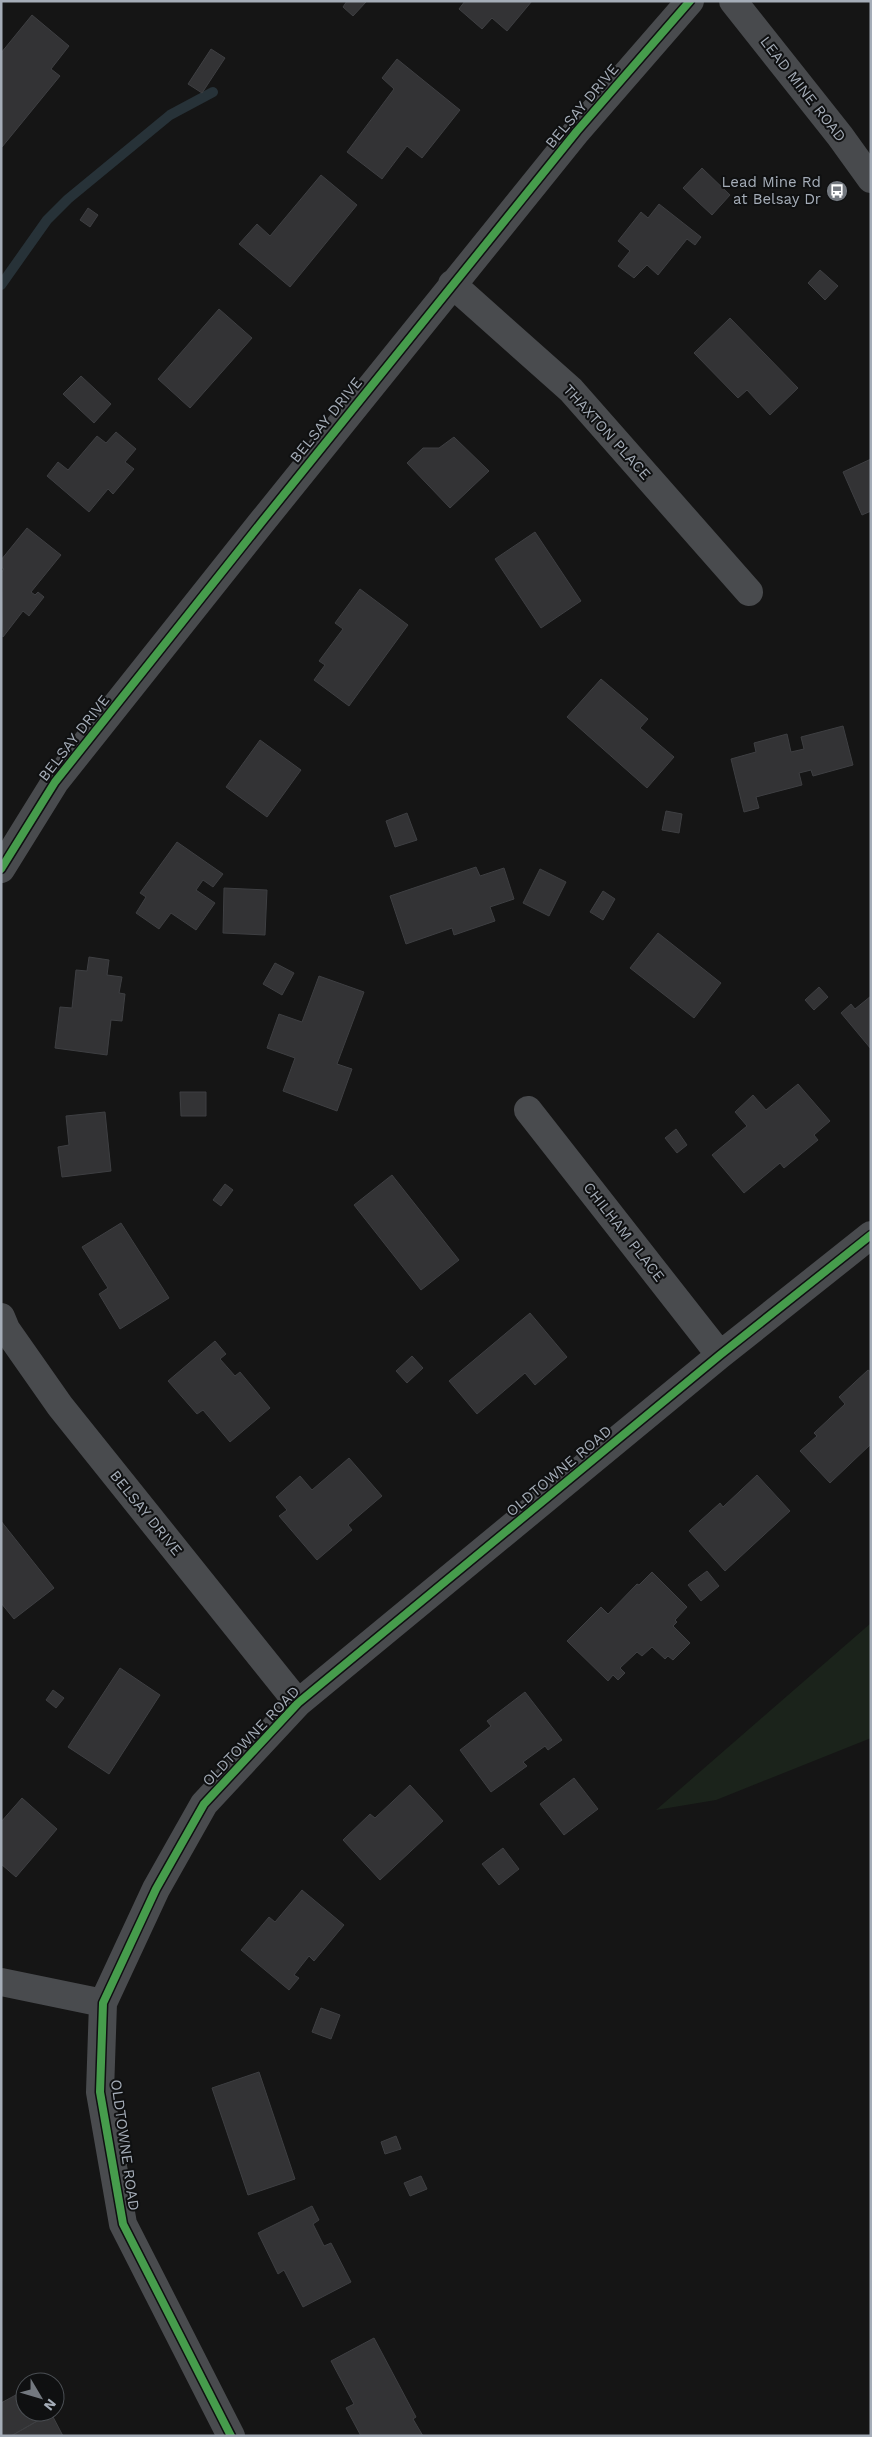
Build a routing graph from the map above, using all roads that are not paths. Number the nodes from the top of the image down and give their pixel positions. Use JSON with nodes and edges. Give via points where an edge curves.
{"nodes":[{"id":1,"x":690,"y":1,"type":"edge"},
{"id":2,"x":733,"y":1,"type":"edge"},
{"id":3,"x":871,"y":179,"type":"edge"},
{"id":4,"x":452,"y":284,"type":"junction"},
{"id":5,"x":749,"y":592,"type":"dead end"},
{"id":6,"x":1,"y":870,"type":"edge"},
{"id":7,"x":528,"y":1110,"type":"dead end"},
{"id":8,"x":871,"y":1235,"type":"edge"},
{"id":9,"x":1,"y":1317,"type":"edge"},
{"id":10,"x":720,"y":1355,"type":"junction"},
{"id":11,"x":298,"y":1703,"type":"junction"},
{"id":12,"x":1,"y":1982,"type":"edge"},
{"id":13,"x":103,"y":2003,"type":"junction"},
{"id":14,"x":224,"y":2434,"type":"edge"}],
"edges":[{"from":1,"to":4,"type":"street","name":"BELSAY DRIVE","via":[[577,131]]},
{"from":2,"to":3,"type":"main road","name":"LEAD MINE ROAD"},
{"from":4,"to":5,"type":"street","name":"THAXTON PLACE","via":[[571,390]]},
{"from":4,"to":6,"type":"street","name":"BELSAY DRIVE","via":[[55,782]]},
{"from":7,"to":10,"type":"street","name":"CHILHAM PLACE"},
{"from":8,"to":10,"type":"street","name":"OLDTOWNE ROAD"},
{"from":9,"to":11,"type":"street","name":"BELSAY DRIVE","via":[[60,1406]]},
{"from":10,"to":11,"type":"street","name":"OLDTOWNE ROAD"},
{"from":11,"to":13,"type":"street","name":"OLDTOWNE ROAD","via":[[204,1804],[156,1889]]},
{"from":12,"to":13,"type":"street"},
{"from":13,"to":14,"type":"street","name":"OLDTOWNE ROAD","via":[[100,2092],[123,2224]]}]}
